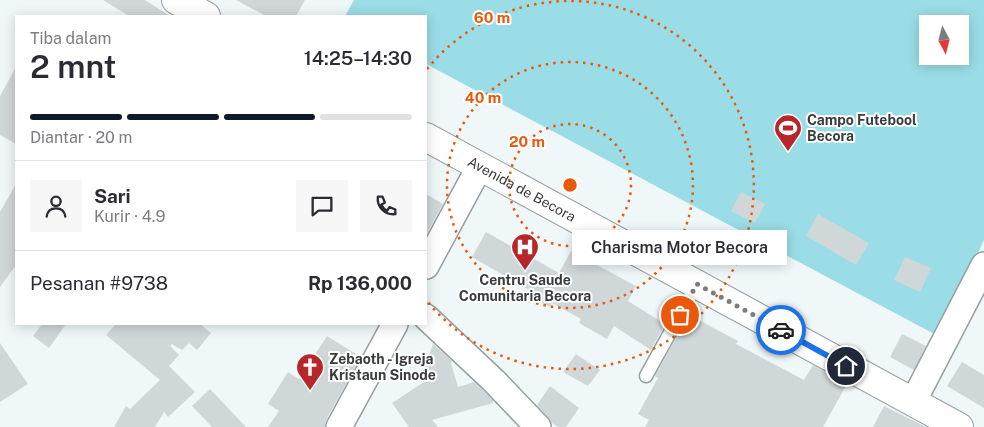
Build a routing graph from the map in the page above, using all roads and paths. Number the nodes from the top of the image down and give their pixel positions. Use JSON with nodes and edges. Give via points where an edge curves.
{"nodes":[{"id":1,"x":176,"y":0,"type":"edge"},
{"id":2,"x":204,"y":15,"type":"edge"},
{"id":3,"x":427,"y":138,"type":"edge"},
{"id":4,"x":480,"y":166,"type":"junction"},
{"id":5,"x":427,"y":264,"type":"edge"},
{"id":6,"x":984,"y":265,"type":"edge"},
{"id":7,"x":697,"y":284,"type":"junction"},
{"id":8,"x":427,"y":318,"type":"edge"},
{"id":9,"x":394,"y":325,"type":"edge"},
{"id":10,"x":646,"y":376,"type":"dead end"},
{"id":11,"x":912,"y":402,"type":"junction"},
{"id":12,"x":339,"y":427,"type":"edge"},
{"id":13,"x":538,"y":427,"type":"edge"},
{"id":14,"x":958,"y":427,"type":"edge"}],
"edges":[{"from":1,"to":2,"type":"main road"},
{"from":3,"to":4,"type":"main road","name":"Avenida de Becora"},
{"from":4,"to":5,"type":"street"},
{"from":4,"to":7,"type":"main road","name":"Avenida de Becora"},
{"from":6,"to":11,"type":"street"},
{"from":7,"to":10,"type":"lane"},
{"from":7,"to":11,"type":"main road","name":"Avenida de Becora"},
{"from":8,"to":13,"type":"street"},
{"from":9,"to":12,"type":"street"},
{"from":11,"to":14,"type":"main road","name":"Avenida de Becora"}]}
